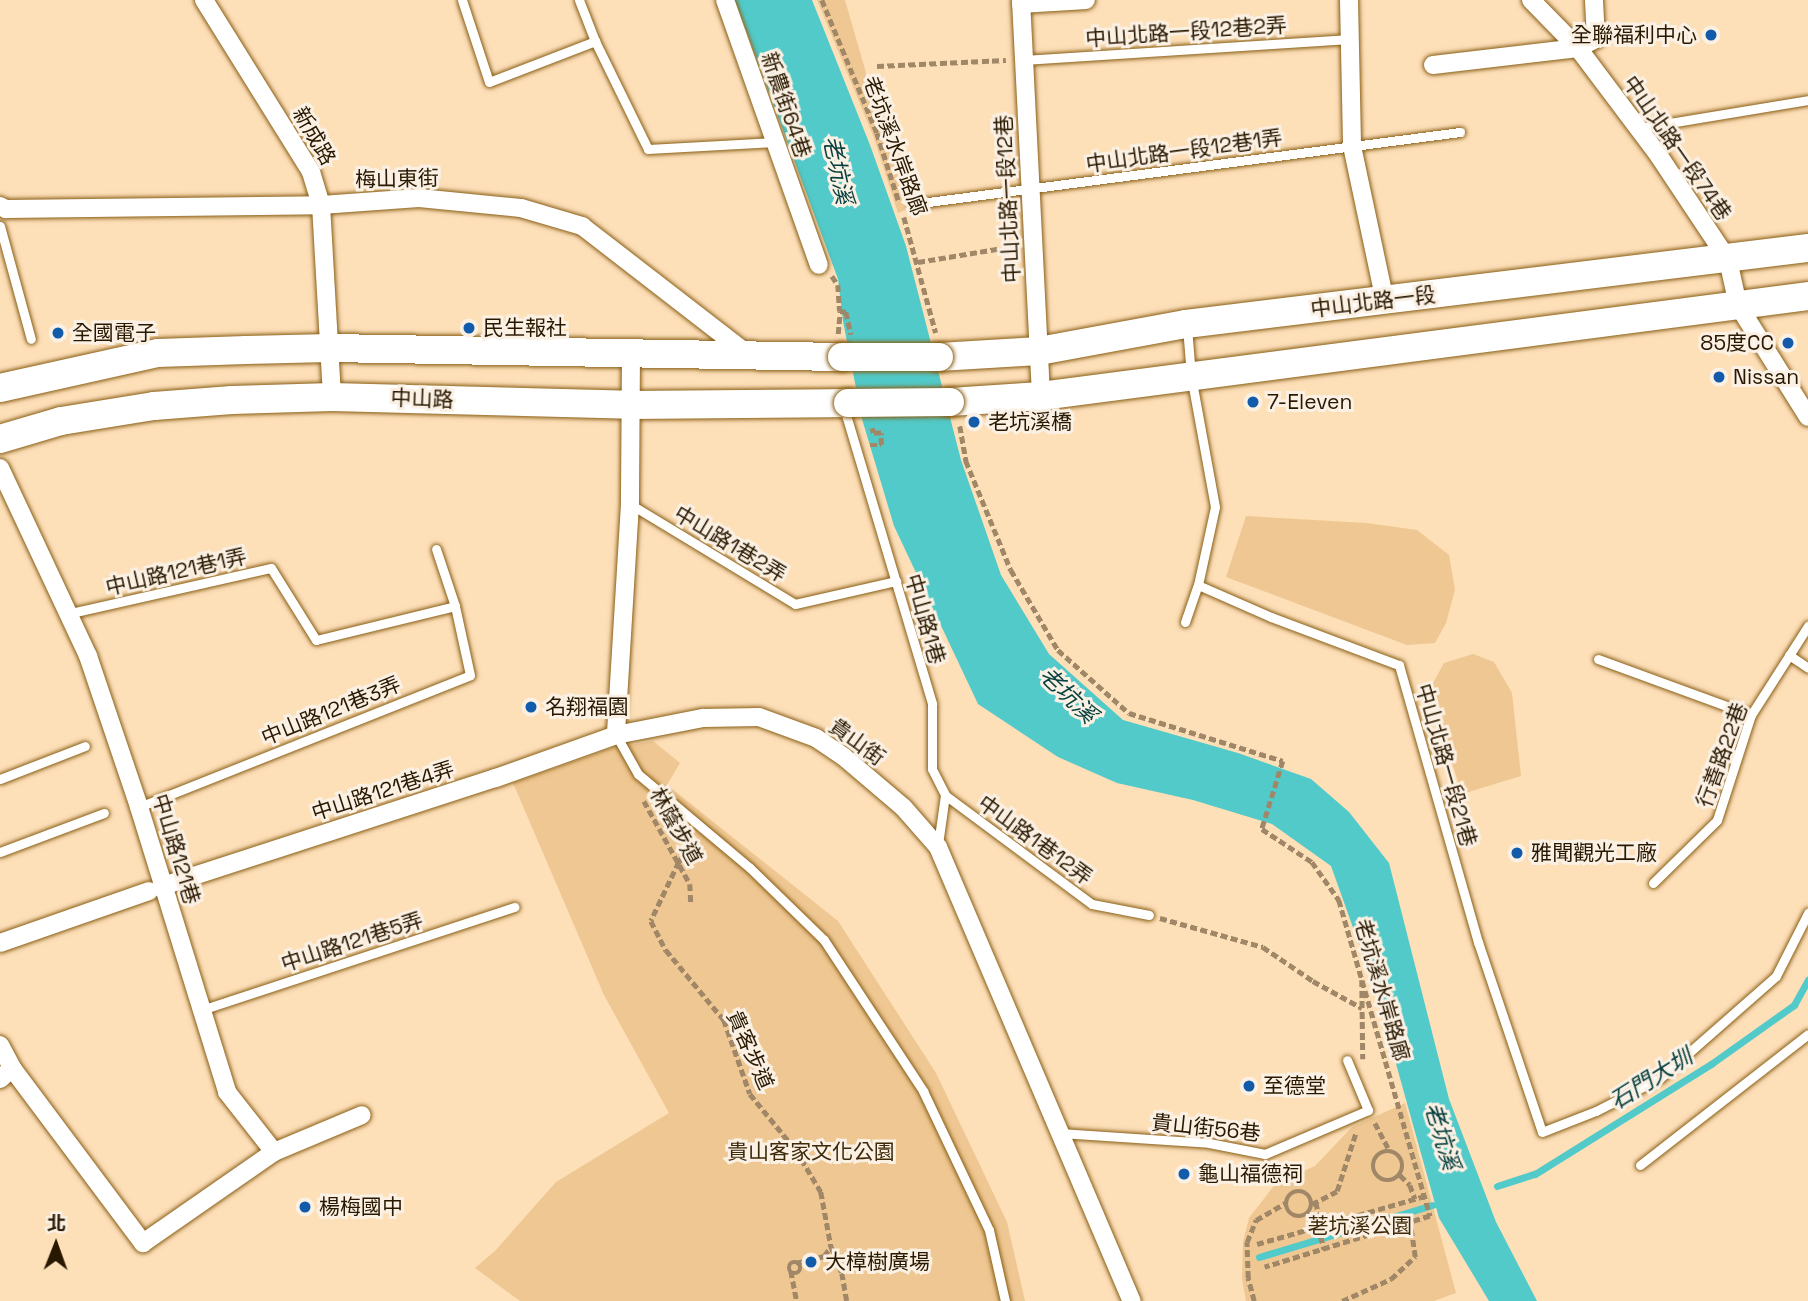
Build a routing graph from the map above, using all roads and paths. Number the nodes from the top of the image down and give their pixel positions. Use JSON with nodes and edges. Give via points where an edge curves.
{"nodes":[{"id":1,"x":204,"y":0,"type":"edge"},
{"id":2,"x":462,"y":0,"type":"edge"},
{"id":3,"x":579,"y":0,"type":"edge"},
{"id":4,"x":725,"y":0,"type":"edge"},
{"id":5,"x":822,"y":0,"type":"edge"},
{"id":6,"x":1086,"y":0,"type":"edge"},
{"id":7,"x":1349,"y":0,"type":"edge"},
{"id":8,"x":1531,"y":0,"type":"edge"},
{"id":9,"x":1594,"y":0,"type":"edge"},
{"id":10,"x":1021,"y":2,"type":"edge"},
{"id":11,"x":1349,"y":39,"type":"junction"},
{"id":12,"x":595,"y":41,"type":"junction"},
{"id":13,"x":1577,"y":48,"type":"junction"},
{"id":14,"x":1018,"y":60,"type":"junction"},
{"id":15,"x":1433,"y":65,"type":"dead end"},
{"id":16,"x":877,"y":66,"type":"dead end"},
{"id":17,"x":1808,"y":100,"type":"edge"},
{"id":18,"x":1637,"y":128,"type":"junction"},
{"id":19,"x":1460,"y":132,"type":"dead end"},
{"id":20,"x":775,"y":142,"type":"junction"},
{"id":21,"x":1352,"y":146,"type":"junction"},
{"id":22,"x":1031,"y":189,"type":"junction"},
{"id":23,"x":914,"y":204,"type":"dead end"},
{"id":24,"x":321,"y":205,"type":"junction"},
{"id":25,"x":0,"y":206,"type":"edge"},
{"id":26,"x":0,"y":226,"type":"edge"},
{"id":27,"x":1034,"y":243,"type":"junction"},
{"id":28,"x":1808,"y":248,"type":"edge"},
{"id":29,"x":1728,"y":260,"type":"junction"},
{"id":30,"x":918,"y":262,"type":"junction"},
{"id":31,"x":819,"y":265,"type":"dead end"},
{"id":32,"x":1808,"y":296,"type":"edge"},
{"id":33,"x":1385,"y":301,"type":"junction"},
{"id":34,"x":1738,"y":305,"type":"junction"},
{"id":35,"x":928,"y":306,"type":"dead end"},
{"id":36,"x":1186,"y":324,"type":"junction"},
{"id":37,"x":31,"y":339,"type":"dead end"},
{"id":38,"x":330,"y":348,"type":"junction"},
{"id":39,"x":1039,"y":351,"type":"junction"},
{"id":40,"x":631,"y":354,"type":"junction"},
{"id":41,"x":749,"y":355,"type":"junction"},
{"id":42,"x":1191,"y":376,"type":"junction"},
{"id":43,"x":0,"y":388,"type":"edge"},
{"id":44,"x":1041,"y":396,"type":"junction"},
{"id":45,"x":332,"y":397,"type":"junction"},
{"id":46,"x":952,"y":402,"type":"junction"},
{"id":47,"x":845,"y":403,"type":"junction"},
{"id":48,"x":630,"y":405,"type":"junction"},
{"id":49,"x":1808,"y":417,"type":"edge"},
{"id":50,"x":881,"y":433,"type":"dead end"},
{"id":51,"x":0,"y":439,"type":"edge"},
{"id":52,"x":881,"y":445,"type":"dead end"},
{"id":53,"x":0,"y":468,"type":"edge"},
{"id":54,"x":630,"y":504,"type":"junction"},
{"id":55,"x":436,"y":549,"type":"dead end"},
{"id":56,"x":896,"y":581,"type":"junction"},
{"id":57,"x":1198,"y":585,"type":"junction"},
{"id":58,"x":455,"y":606,"type":"junction"},
{"id":59,"x":71,"y":613,"type":"junction"},
{"id":60,"x":1185,"y":622,"type":"dead end"},
{"id":61,"x":1808,"y":626,"type":"edge"},
{"id":62,"x":1789,"y":655,"type":"junction"},
{"id":63,"x":1598,"y":659,"type":"dead end"},
{"id":64,"x":1808,"y":668,"type":"edge"},
{"id":65,"x":1751,"y":715,"type":"junction"},
{"id":66,"x":616,"y":735,"type":"junction"},
{"id":67,"x":85,"y":746,"type":"dead end"},
{"id":68,"x":632,"y":764,"type":"junction"},
{"id":69,"x":0,"y":779,"type":"edge"},
{"id":70,"x":945,"y":795,"type":"junction"},
{"id":71,"x":139,"y":807,"type":"junction"},
{"id":72,"x":104,"y":813,"type":"dead end"},
{"id":73,"x":702,"y":828,"type":"junction"},
{"id":74,"x":938,"y":847,"type":"junction"},
{"id":75,"x":0,"y":852,"type":"edge"},
{"id":76,"x":680,"y":862,"type":"junction"},
{"id":77,"x":1653,"y":883,"type":"dead end"},
{"id":78,"x":156,"y":888,"type":"junction"},
{"id":79,"x":691,"y":903,"type":"dead end"},
{"id":80,"x":514,"y":907,"type":"dead end"},
{"id":81,"x":1808,"y":913,"type":"edge"},
{"id":82,"x":1149,"y":915,"type":"joint"},
{"id":83,"x":0,"y":943,"type":"edge"},
{"id":84,"x":1362,"y":975,"type":"junction"},
{"id":85,"x":1362,"y":1008,"type":"junction"},
{"id":86,"x":201,"y":1010,"type":"junction"},
{"id":87,"x":1808,"y":1034,"type":"edge"},
{"id":88,"x":0,"y":1045,"type":"edge"},
{"id":89,"x":1347,"y":1060,"type":"dead end"},
{"id":90,"x":6,"y":1073,"type":"edge"},
{"id":91,"x":1360,"y":1091,"type":"junction"},
{"id":92,"x":1368,"y":1110,"type":"junction"},
{"id":93,"x":362,"y":1115,"type":"dead end"},
{"id":94,"x":1060,"y":1133,"type":"junction"},
{"id":95,"x":1390,"y":1151,"type":"junction"},
{"id":96,"x":274,"y":1152,"type":"junction"},
{"id":97,"x":1640,"y":1165,"type":"dead end"},
{"id":98,"x":1400,"y":1175,"type":"junction"},
{"id":99,"x":1424,"y":1196,"type":"junction"},
{"id":100,"x":1415,"y":1199,"type":"junction"},
{"id":101,"x":1286,"y":1203,"type":"junction"},
{"id":102,"x":1314,"y":1203,"type":"junction"},
{"id":103,"x":1410,"y":1222,"type":"junction"},
{"id":104,"x":1319,"y":1226,"type":"junction"},
{"id":105,"x":1257,"y":1244,"type":"dead end"},
{"id":106,"x":831,"y":1246,"type":"junction"},
{"id":107,"x":1324,"y":1249,"type":"junction"},
{"id":108,"x":1265,"y":1267,"type":"dead end"},
{"id":109,"x":846,"y":1298,"type":"edge"},
{"id":110,"x":796,"y":1301,"type":"edge"},
{"id":111,"x":1005,"y":1301,"type":"edge"},
{"id":112,"x":1132,"y":1301,"type":"edge"},
{"id":113,"x":1254,"y":1301,"type":"edge"},
{"id":114,"x":1342,"y":1301,"type":"edge"}],
"edges":[{"from":1,"to":24,"type":"street","name":"新成路","via":[[311,172]]},
{"from":2,"to":12,"type":"lane","via":[[489,82]]},
{"from":3,"to":12,"type":"lane"},
{"from":4,"to":20,"type":"street","name":"新農街64巷"},
{"from":5,"to":30,"type":"path","name":"老坑溪水岸路廊","via":[[877,133]]},
{"from":6,"to":10,"type":"street"},
{"from":7,"to":11,"type":"street"},
{"from":8,"to":13,"type":"street","name":"中山北路一段74巷"},
{"from":9,"to":13,"type":"street","via":[[1595,38]]},
{"from":10,"to":14,"type":"street","name":"中山北路一段12巷"},
{"from":11,"to":14,"type":"lane","name":"中山北路一段12巷2弄"},
{"from":11,"to":21,"type":"street"},
{"from":12,"to":20,"type":"lane","via":[[648,149]]},
{"from":13,"to":15,"type":"street"},
{"from":13,"to":18,"type":"street","name":"中山北路一段74巷"},
{"from":14,"to":16,"type":"path"},
{"from":14,"to":22,"type":"street","name":"中山北路一段12巷"},
{"from":17,"to":18,"type":"lane"},
{"from":18,"to":29,"type":"street","name":"中山北路一段74巷"},
{"from":19,"to":21,"type":"lane","name":"中山北路一段12巷1弄"},
{"from":20,"to":31,"type":"street","name":"新農街64巷"},
{"from":21,"to":22,"type":"lane","name":"中山北路一段12巷1弄"},
{"from":21,"to":33,"type":"street"},
{"from":22,"to":23,"type":"lane","name":"中山北路一段12巷1弄"},
{"from":22,"to":27,"type":"street","name":"中山北路一段12巷"},
{"from":24,"to":25,"type":"street","name":"梅山東街"},
{"from":24,"to":38,"type":"street","name":"新成路"},
{"from":24,"to":41,"type":"street","name":"梅山東街","via":[[419,198],[521,208],[582,226]]},
{"from":26,"to":37,"type":"lane"},
{"from":27,"to":30,"type":"path"},
{"from":27,"to":39,"type":"street","name":"中山北路一段12巷"},
{"from":28,"to":29,"type":"main road","name":"中山北路一段"},
{"from":29,"to":33,"type":"main road","name":"中山北路一段"},
{"from":29,"to":34,"type":"street"},
{"from":30,"to":35,"type":"path","name":"老坑溪水岸路廊"},
{"from":32,"to":34,"type":"main road"},
{"from":33,"to":36,"type":"main road","name":"中山北路一段"},
{"from":34,"to":42,"type":"main road"},
{"from":34,"to":49,"type":"street"},
{"from":36,"to":39,"type":"main road","name":"中山北路一段"},
{"from":36,"to":42,"type":"lane"},
{"from":38,"to":40,"type":"main road"},
{"from":38,"to":43,"type":"main road","via":[[158,353]]},
{"from":38,"to":45,"type":"street","name":"新成路"},
{"from":39,"to":41,"type":"main road","name":"中山北路一段","bridge":true,"via":[[939,357]]},
{"from":39,"to":44,"type":"street","name":"中山北路一段12巷"},
{"from":40,"to":41,"type":"main road"},
{"from":40,"to":48,"type":"street"},
{"from":42,"to":44,"type":"main road"},
{"from":42,"to":57,"type":"lane","via":[[1214,507]]},
{"from":44,"to":46,"type":"main road"},
{"from":45,"to":48,"type":"main road","name":"中山路"},
{"from":45,"to":51,"type":"main road","name":"中山路","via":[[154,406],[61,421]]},
{"from":46,"to":47,"type":"main road","bridge":true},
{"from":46,"to":84,"type":"path","name":"老坑溪水岸路廊","via":[[966,461],[1006,558],[1058,650],[1129,713],[1283,761],[1262,829],[1312,862],[1339,900]]},
{"from":47,"to":48,"type":"main road","name":"中山路"},
{"from":47,"to":56,"type":"lane","name":"中山路1巷"},
{"from":48,"to":54,"type":"street"},
{"from":50,"to":52,"type":"path"},
{"from":53,"to":59,"type":"street","name":"中山路121巷"},
{"from":54,"to":56,"type":"lane","name":"中山路1巷2弄","via":[[795,604]]},
{"from":54,"to":66,"type":"street"},
{"from":55,"to":58,"type":"lane"},
{"from":56,"to":70,"type":"lane","name":"中山路1巷","via":[[932,704],[932,769]]},
{"from":57,"to":60,"type":"lane"},
{"from":57,"to":81,"type":"lane","name":"中山北路一段21巷","via":[[1399,665],[1478,942],[1542,1132],[1597,1111],[1660,1078],[1776,976]]},
{"from":58,"to":59,"type":"lane","name":"中山路121巷1弄","via":[[316,640],[271,568]]},
{"from":58,"to":71,"type":"lane","name":"中山路121巷3弄","via":[[470,675]]},
{"from":59,"to":71,"type":"street","name":"中山路121巷"},
{"from":61,"to":62,"type":"lane","name":"行善路22巷"},
{"from":62,"to":64,"type":"lane"},
{"from":62,"to":65,"type":"lane","name":"行善路22巷"},
{"from":63,"to":65,"type":"lane"},
{"from":65,"to":77,"type":"lane","name":"行善路22巷","via":[[1717,820]]},
{"from":66,"to":68,"type":"lane"},
{"from":66,"to":74,"type":"street","name":"貴山街","via":[[703,718],[759,717],[816,738],[844,757],[903,807]]},
{"from":66,"to":78,"type":"street","name":"中山路121巷4弄"},
{"from":67,"to":69,"type":"lane"},
{"from":68,"to":73,"type":"lane"},
{"from":68,"to":76,"type":"path","name":"林蔭步道","via":[[631,779]]},
{"from":70,"to":74,"type":"lane","name":"中山路1巷"},
{"from":70,"to":82,"type":"lane","name":"中山路1巷12弄","via":[[1093,904]]},
{"from":71,"to":78,"type":"street","name":"中山路121巷"},
{"from":72,"to":75,"type":"lane"},
{"from":73,"to":76,"type":"path","name":"貴客步道"},
{"from":73,"to":111,"type":"lane","via":[[824,940],[923,1091],[989,1230]]},
{"from":74,"to":94,"type":"street","name":"貴山街"},
{"from":76,"to":79,"type":"path","name":"林蔭步道","via":[[690,884]]},
{"from":76,"to":106,"type":"path","name":"貴客步道","via":[[651,921],[666,950],[724,1020],[750,1094],[796,1150],[821,1192]]},
{"from":78,"to":83,"type":"street","name":"中山路121巷4弄"},
{"from":78,"to":86,"type":"street","name":"中山路121巷"},
{"from":80,"to":86,"type":"lane","name":"中山路121巷5弄"},
{"from":82,"to":85,"type":"path","via":[[1263,947]]},
{"from":84,"to":85,"type":"path"},
{"from":84,"to":99,"type":"path","name":"老坑溪水岸路廊"},
{"from":85,"to":91,"type":"path"},
{"from":86,"to":96,"type":"street","name":"中山路121巷","via":[[227,1092]]},
{"from":87,"to":97,"type":"lane"},
{"from":88,"to":90,"type":"street"},
{"from":89,"to":91,"type":"lane"},
{"from":90,"to":96,"type":"street","via":[[143,1242]]},
{"from":91,"to":92,"type":"lane"},
{"from":92,"to":94,"type":"lane","name":"貴山街56巷","via":[[1265,1153],[1209,1143]]},
{"from":92,"to":95,"type":"path"},
{"from":92,"to":102,"type":"path","via":[[1337,1191]]},
{"from":93,"to":96,"type":"street"},
{"from":94,"to":112,"type":"street","name":"貴山街"},
{"from":95,"to":98,"type":"path","via":[[1402,1160]]},
{"from":95,"to":98,"type":"path","via":[[1377,1156],[1375,1173],[1386,1181]]},
{"from":98,"to":100,"type":"path"},
{"from":99,"to":100,"type":"path"},
{"from":99,"to":103,"type":"path","name":"老坑溪水岸路廊","via":[[1430,1216]]},
{"from":100,"to":104,"type":"path"},
{"from":101,"to":102,"type":"path","via":[[1293,1192],[1302,1191]]},
{"from":101,"to":102,"type":"path","via":[[1290,1214],[1298,1218],[1310,1212]]},
{"from":101,"to":113,"type":"path","via":[[1256,1220],[1247,1242]]},
{"from":102,"to":104,"type":"path"},
{"from":103,"to":107,"type":"path"},
{"from":103,"to":114,"type":"path","via":[[1415,1257],[1391,1279]]},
{"from":104,"to":105,"type":"path"},
{"from":104,"to":107,"type":"path"},
{"from":106,"to":109,"type":"path","name":"貴客步道"},
{"from":106,"to":110,"type":"path","via":[[824,1256],[796,1263],[799,1271],[791,1271]]},
{"from":107,"to":108,"type":"path"}]}
